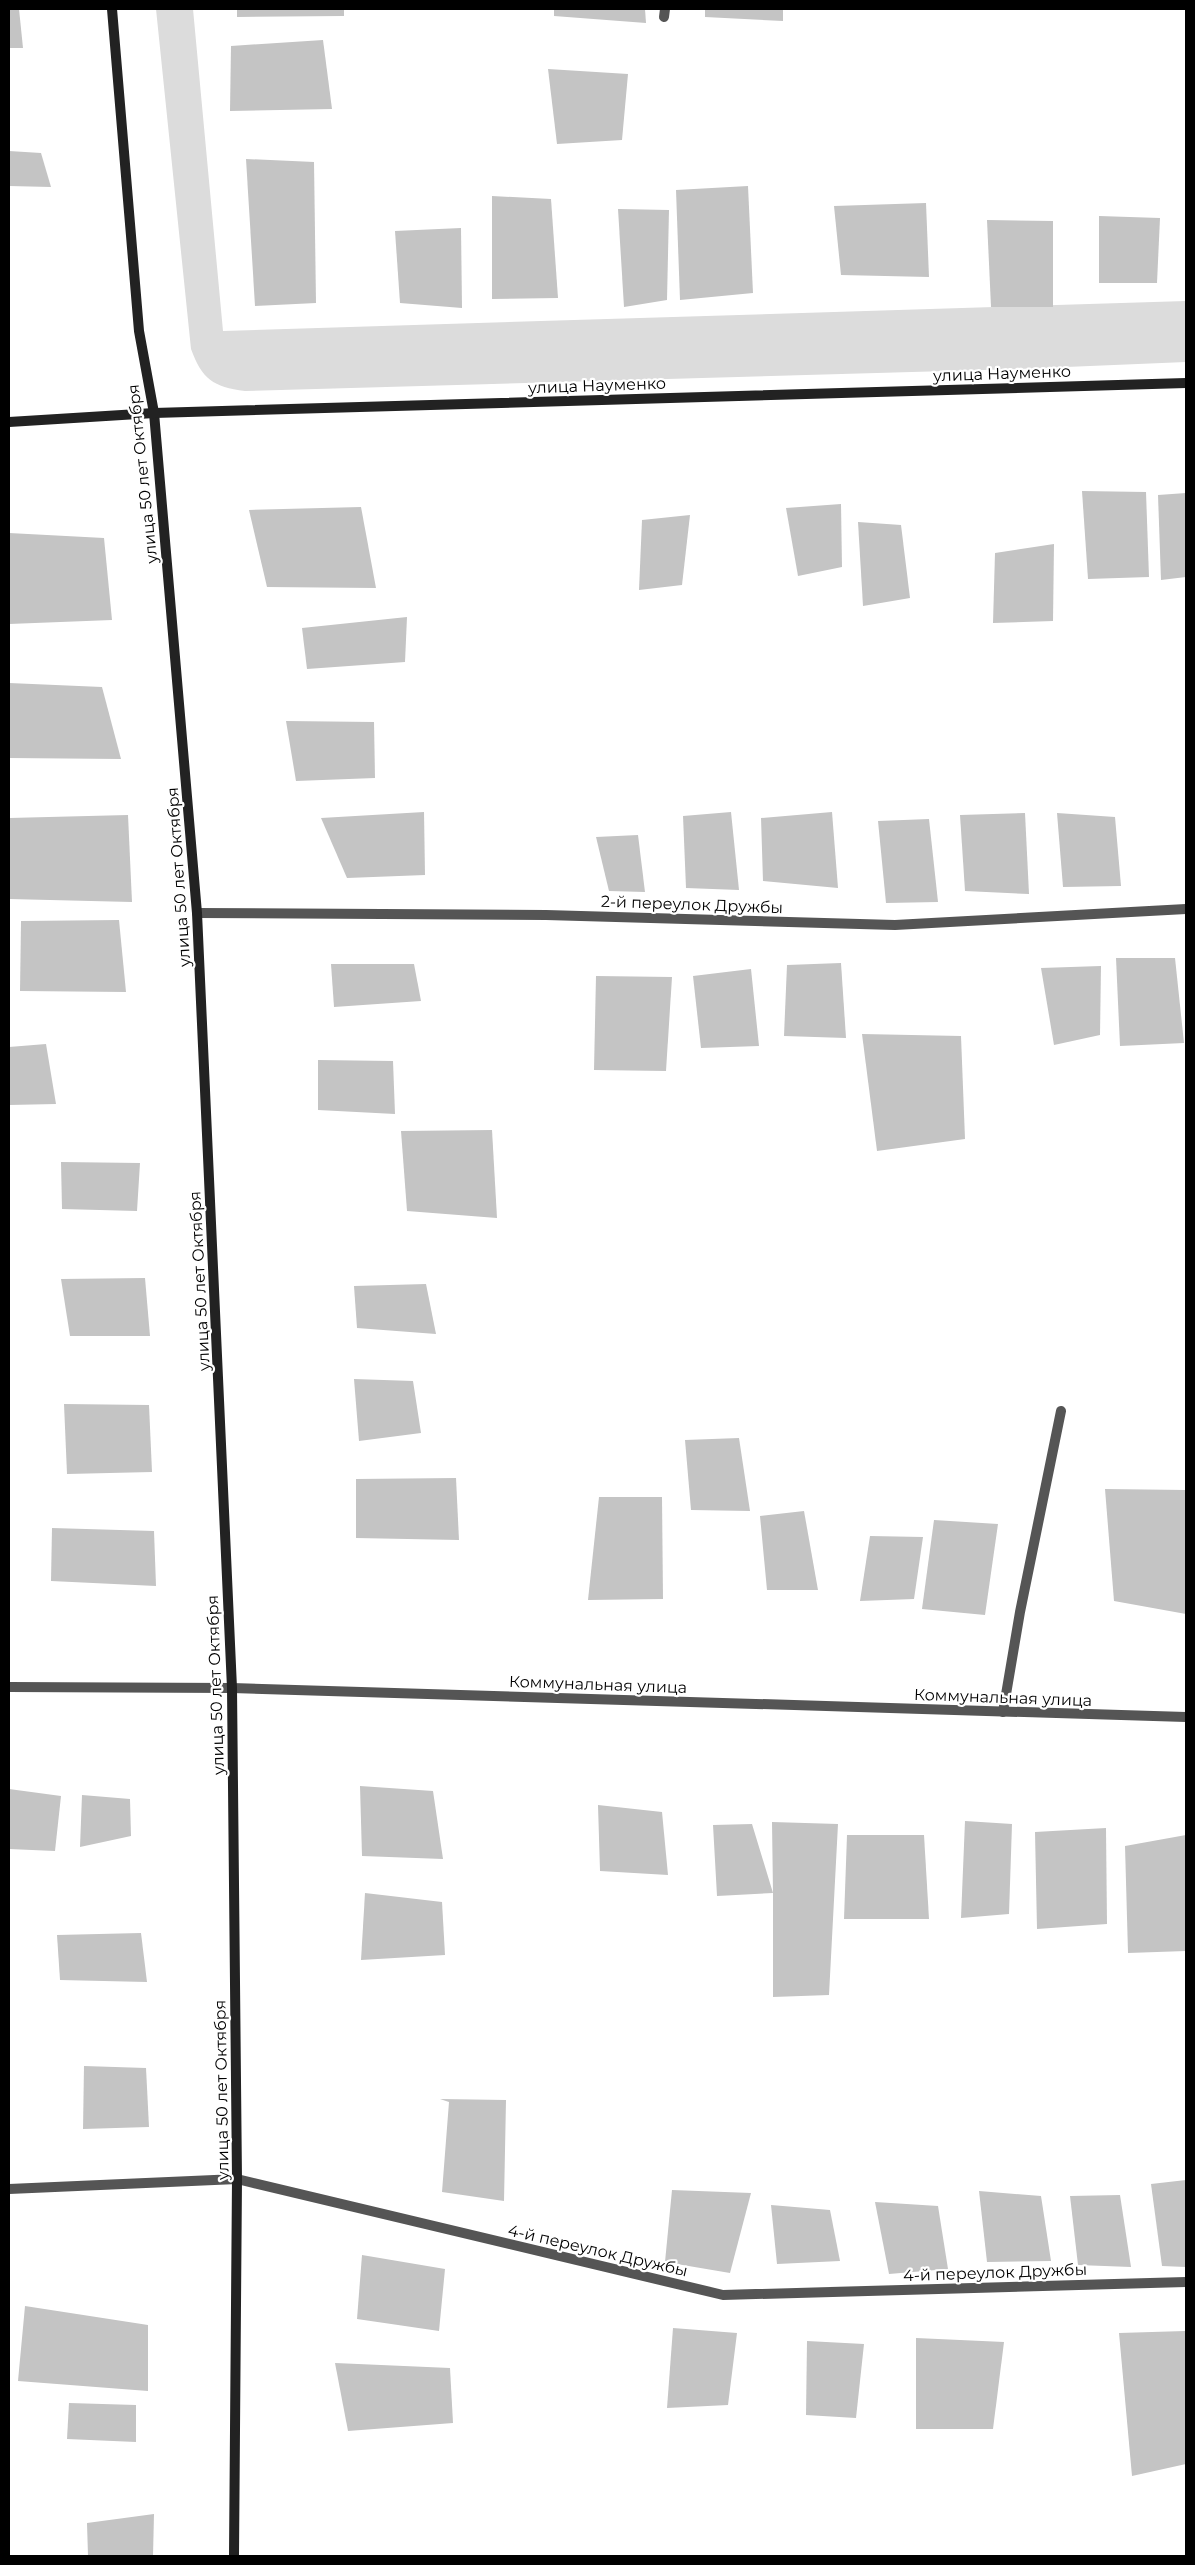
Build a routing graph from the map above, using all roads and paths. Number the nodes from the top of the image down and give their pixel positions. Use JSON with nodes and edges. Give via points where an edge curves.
{"nodes":[{"id":1,"x":112,"y":9,"type":"edge"},
{"id":2,"x":1186,"y":383,"type":"edge"},
{"id":3,"x":154,"y":412,"type":"junction"},
{"id":4,"x":9,"y":422,"type":"edge"},
{"id":5,"x":1186,"y":909,"type":"edge"},
{"id":6,"x":197,"y":914,"type":"junction"},
{"id":7,"x":1061,"y":1411,"type":"dead end"},
{"id":8,"x":9,"y":1687,"type":"edge"},
{"id":9,"x":232,"y":1688,"type":"junction"},
{"id":10,"x":1003,"y":1712,"type":"junction"},
{"id":11,"x":1186,"y":1717,"type":"edge"},
{"id":12,"x":237,"y":2179,"type":"junction"},
{"id":13,"x":9,"y":2189,"type":"edge"},
{"id":14,"x":1186,"y":2282,"type":"edge"},
{"id":15,"x":234,"y":2556,"type":"edge"}],
"edges":[{"from":1,"to":3,"type":"main road","name":"улица 50 лет Октября","via":[[139,331]]},
{"from":2,"to":3,"type":"main road","name":"улица Науменко"},
{"from":3,"to":4,"type":"main road","name":"улица Науменко"},
{"from":3,"to":6,"type":"main road","name":"улица 50 лет Октября"},
{"from":5,"to":6,"type":"street","name":"2-й переулок Дружбы","via":[[895,924],[546,915]]},
{"from":6,"to":9,"type":"main road","name":"улица 50 лет Октября"},
{"from":7,"to":10,"type":"street"},
{"from":8,"to":9,"type":"street","name":"Коммунальная улица"},
{"from":9,"to":10,"type":"street","name":"Коммунальная улица"},
{"from":9,"to":12,"type":"main road","name":"улица 50 лет Октября"},
{"from":10,"to":11,"type":"street","name":"Коммунальная улица"},
{"from":12,"to":13,"type":"street","name":"4-й переулок Дружбы"},
{"from":12,"to":14,"type":"street","name":"4-й переулок Дружбы","via":[[723,2295]]},
{"from":12,"to":15,"type":"main road","name":"улица 50 лет Октября"}]}
